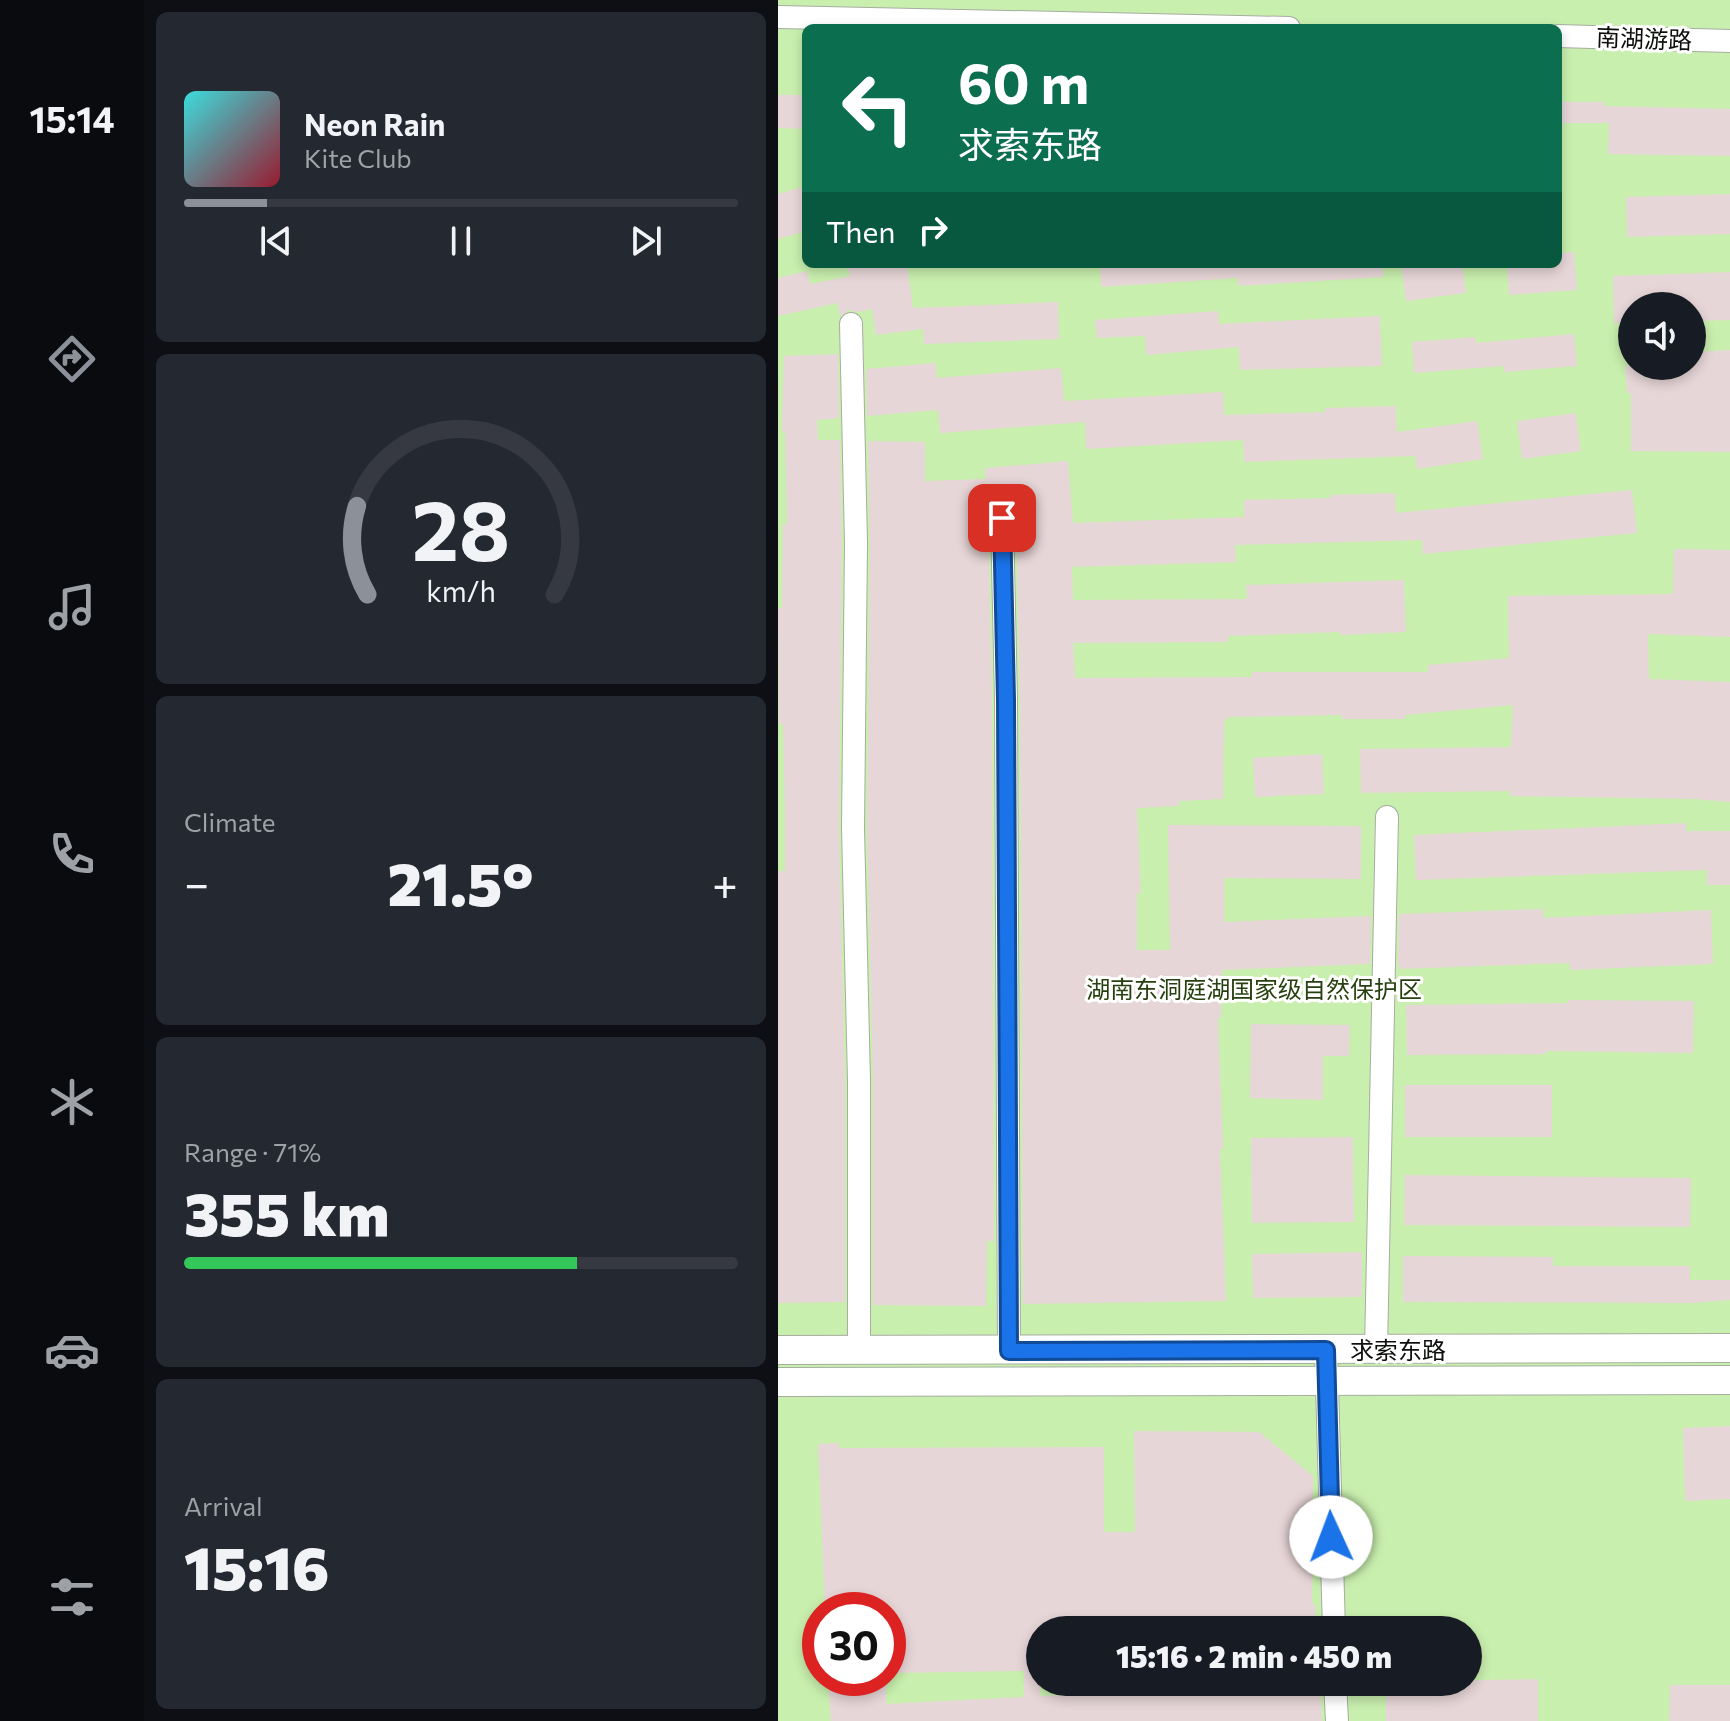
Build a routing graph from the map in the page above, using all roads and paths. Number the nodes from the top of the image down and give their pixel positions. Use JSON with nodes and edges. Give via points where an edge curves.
{"nodes":[{"id":1,"x":1110,"y":0,"type":"edge"},
{"id":2,"x":778,"y":17,"type":"edge"},
{"id":3,"x":1107,"y":23,"type":"junction"},
{"id":4,"x":1143,"y":24,"type":"edge"},
{"id":5,"x":1562,"y":36,"type":"edge"},
{"id":6,"x":1730,"y":41,"type":"edge"},
{"id":7,"x":851,"y":324,"type":"dead end"},
{"id":8,"x":1002,"y":518,"type":"dead end"},
{"id":9,"x":1387,"y":817,"type":"dead end"},
{"id":10,"x":1730,"y":1348,"type":"edge"},
{"id":11,"x":778,"y":1350,"type":"edge"},
{"id":12,"x":859,"y":1350,"type":"junction"},
{"id":13,"x":1326,"y":1350,"type":"junction"},
{"id":14,"x":1376,"y":1350,"type":"junction"},
{"id":15,"x":1009,"y":1351,"type":"junction"},
{"id":16,"x":1730,"y":1380,"type":"edge"},
{"id":17,"x":778,"y":1382,"type":"edge"},
{"id":18,"x":1326,"y":1382,"type":"junction"},
{"id":19,"x":1334,"y":1616,"type":"edge"},
{"id":20,"x":1336,"y":1696,"type":"edge"},
{"id":21,"x":1337,"y":1721,"type":"edge"}],
"edges":[{"from":1,"to":3,"type":"street"},
{"from":2,"to":3,"type":"street"},
{"from":3,"to":4,"type":"street"},
{"from":5,"to":6,"type":"street","name":"南湖游路"},
{"from":7,"to":12,"type":"street"},
{"from":8,"to":15,"type":"street"},
{"from":9,"to":14,"type":"street"},
{"from":10,"to":14,"type":"main road","name":"求索东路"},
{"from":11,"to":12,"type":"main road","name":"求索东路"},
{"from":12,"to":15,"type":"main road","name":"求索东路"},
{"from":13,"to":14,"type":"main road","name":"求索东路"},
{"from":13,"to":15,"type":"main road","name":"求索东路"},
{"from":13,"to":18,"type":"street"},
{"from":16,"to":18,"type":"main road","name":"求索东路"},
{"from":17,"to":18,"type":"main road","name":"求索东路"},
{"from":18,"to":19,"type":"street"},
{"from":20,"to":21,"type":"street"}]}
